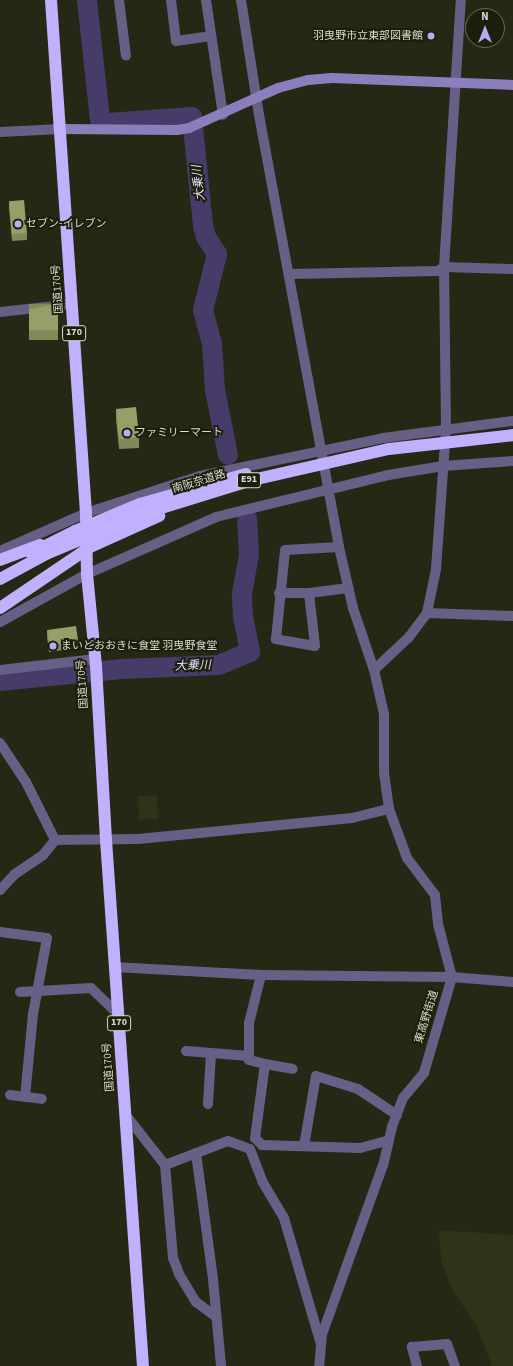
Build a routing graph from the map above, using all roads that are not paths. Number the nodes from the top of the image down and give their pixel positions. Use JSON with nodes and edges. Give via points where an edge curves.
{"nodes":[{"id":1,"x":52,"y":0,"type":"edge"},
{"id":2,"x":119,"y":0,"type":"edge"},
{"id":3,"x":171,"y":0,"type":"edge"},
{"id":4,"x":206,"y":0,"type":"edge"},
{"id":5,"x":242,"y":0,"type":"edge"},
{"id":6,"x":461,"y":0,"type":"edge"},
{"id":7,"x":211,"y":36,"type":"junction"},
{"id":8,"x":126,"y":56,"type":"dead end"},
{"id":9,"x":455,"y":82,"type":"junction"},
{"id":10,"x":513,"y":85,"type":"edge"},
{"id":11,"x":258,"y":98,"type":"junction"},
{"id":12,"x":223,"y":114,"type":"junction"},
{"id":13,"x":61,"y":129,"type":"junction"},
{"id":14,"x":0,"y":132,"type":"edge"},
{"id":15,"x":444,"y":267,"type":"junction"},
{"id":16,"x":513,"y":269,"type":"edge"},
{"id":17,"x":290,"y":274,"type":"junction"},
{"id":18,"x":72,"y":304,"type":"junction"},
{"id":19,"x":0,"y":312,"type":"edge"},
{"id":20,"x":513,"y":421,"type":"edge"},
{"id":21,"x":446,"y":428,"type":"junction"},
{"id":22,"x":513,"y":429,"type":"edge"},
{"id":23,"x":513,"y":435,"type":"edge"},
{"id":24,"x":321,"y":451,"type":"junction"},
{"id":25,"x":513,"y":461,"type":"edge"},
{"id":26,"x":443,"y":466,"type":"junction"},
{"id":27,"x":252,"y":480,"type":"junction"},
{"id":28,"x":328,"y":489,"type":"junction"},
{"id":29,"x":86,"y":513,"type":"junction"},
{"id":30,"x":49,"y":543,"type":"junction"},
{"id":31,"x":339,"y":547,"type":"junction"},
{"id":32,"x":0,"y":551,"type":"edge"},
{"id":33,"x":0,"y":560,"type":"edge"},
{"id":34,"x":0,"y":570,"type":"edge"},
{"id":35,"x":87,"y":574,"type":"junction"},
{"id":36,"x":0,"y":579,"type":"edge"},
{"id":37,"x":349,"y":588,"type":"junction"},
{"id":38,"x":279,"y":593,"type":"junction"},
{"id":39,"x":309,"y":593,"type":"junction"},
{"id":40,"x":0,"y":608,"type":"edge"},
{"id":41,"x":427,"y":613,"type":"junction"},
{"id":42,"x":513,"y":616,"type":"edge"},
{"id":43,"x":0,"y":622,"type":"edge"},
{"id":44,"x":95,"y":663,"type":"junction"},
{"id":45,"x":0,"y":670,"type":"edge"},
{"id":46,"x":374,"y":670,"type":"junction"},
{"id":47,"x":0,"y":743,"type":"edge"},
{"id":48,"x":389,"y":809,"type":"junction"},
{"id":49,"x":55,"y":840,"type":"junction"},
{"id":50,"x":106,"y":840,"type":"junction"},
{"id":51,"x":0,"y":890,"type":"edge"},
{"id":52,"x":0,"y":932,"type":"edge"},
{"id":53,"x":114,"y":967,"type":"junction"},
{"id":54,"x":261,"y":975,"type":"junction"},
{"id":55,"x":452,"y":977,"type":"junction"},
{"id":56,"x":513,"y":982,"type":"edge"},
{"id":57,"x":38,"y":991,"type":"junction"},
{"id":58,"x":20,"y":992,"type":"dead end"},
{"id":59,"x":118,"y":1014,"type":"junction"},
{"id":60,"x":186,"y":1051,"type":"dead end"},
{"id":61,"x":211,"y":1053,"type":"junction"},
{"id":62,"x":249,"y":1056,"type":"junction"},
{"id":63,"x":265,"y":1064,"type":"junction"},
{"id":64,"x":293,"y":1069,"type":"dead end"},
{"id":65,"x":10,"y":1095,"type":"dead end"},
{"id":66,"x":25,"y":1097,"type":"junction"},
{"id":67,"x":42,"y":1098,"type":"dead end"},
{"id":68,"x":208,"y":1104,"type":"dead end"},
{"id":69,"x":125,"y":1114,"type":"junction"},
{"id":70,"x":397,"y":1115,"type":"junction"},
{"id":71,"x":389,"y":1140,"type":"junction"},
{"id":72,"x":304,"y":1146,"type":"junction"},
{"id":73,"x":196,"y":1153,"type":"junction"},
{"id":74,"x":165,"y":1165,"type":"junction"},
{"id":75,"x":215,"y":1316,"type":"junction"},
{"id":76,"x":321,"y":1343,"type":"junction"},
{"id":77,"x":143,"y":1366,"type":"edge"},
{"id":78,"x":221,"y":1366,"type":"edge"},
{"id":79,"x":319,"y":1366,"type":"edge"},
{"id":80,"x":417,"y":1366,"type":"edge"},
{"id":81,"x":455,"y":1366,"type":"edge"}],
"edges":[{"from":1,"to":13,"type":"highway","name":"国道170号","number":"170"},
{"from":2,"to":8,"type":"street"},
{"from":3,"to":7,"type":"street","via":[[176,41]]},
{"from":4,"to":7,"type":"street"},
{"from":5,"to":11,"type":"street"},
{"from":6,"to":9,"type":"street"},
{"from":7,"to":12,"type":"street"},
{"from":9,"to":10,"type":"street"},
{"from":9,"to":11,"type":"street","via":[[308,80],[278,88]]},
{"from":9,"to":15,"type":"street"},
{"from":11,"to":12,"type":"street"},
{"from":11,"to":17,"type":"street"},
{"from":12,"to":13,"type":"street","via":[[177,130]]},
{"from":13,"to":14,"type":"street"},
{"from":13,"to":18,"type":"highway","name":"国道170号","number":"170"},
{"from":15,"to":16,"type":"street"},
{"from":15,"to":17,"type":"street","via":[[438,270]]},
{"from":15,"to":21,"type":"street"},
{"from":17,"to":24,"type":"street"},
{"from":18,"to":19,"type":"street"},
{"from":18,"to":29,"type":"highway","name":"国道170号","number":"170"},
{"from":20,"to":21,"type":"street"},
{"from":21,"to":24,"type":"street"},
{"from":21,"to":26,"type":"street"},
{"from":22,"to":30,"type":"highway","name":"南阪奈道路","number":"E91","bridge":true,"via":[[386,443],[226,478],[140,504]]},
{"from":23,"to":27,"type":"highway","name":"南阪奈道路","number":"E91","bridge":true,"via":[[389,450]]},
{"from":24,"to":28,"type":"street"},
{"from":24,"to":29,"type":"street","via":[[200,476]]},
{"from":25,"to":26,"type":"street"},
{"from":26,"to":28,"type":"street"},
{"from":26,"to":41,"type":"street","via":[[436,569]]},
{"from":27,"to":36,"type":"highway","name":"南阪奈道路","number":"E91","bridge":true,"via":[[142,514],[46,554]]},
{"from":27,"to":40,"type":"highway","bridge":true,"via":[[90,547]]},
{"from":28,"to":31,"type":"street"},
{"from":28,"to":35,"type":"street","via":[[216,516]]},
{"from":29,"to":32,"type":"street"},
{"from":29,"to":35,"type":"highway","name":"国道170号","number":"170"},
{"from":30,"to":33,"type":"highway","bridge":true},
{"from":30,"to":34,"type":"highway","name":"南阪奈道路","number":"E91","bridge":true},
{"from":31,"to":37,"type":"street"},
{"from":31,"to":38,"type":"street","via":[[285,550]]},
{"from":35,"to":43,"type":"street"},
{"from":35,"to":44,"type":"highway","name":"国道170号","number":"170"},
{"from":37,"to":39,"type":"street"},
{"from":37,"to":46,"type":"street"},
{"from":38,"to":39,"type":"street"},
{"from":38,"to":39,"type":"street","via":[[276,639],[315,646]]},
{"from":41,"to":42,"type":"street"},
{"from":41,"to":46,"type":"street","via":[[409,637]]},
{"from":44,"to":45,"type":"street"},
{"from":44,"to":50,"type":"highway","name":"国道170号","number":"170"},
{"from":46,"to":48,"type":"street","via":[[384,714],[384,773]]},
{"from":47,"to":49,"type":"street","via":[[26,782]]},
{"from":48,"to":50,"type":"street","via":[[352,818]]},
{"from":48,"to":55,"type":"street","via":[[407,858],[435,895],[438,924]]},
{"from":49,"to":50,"type":"street"},
{"from":49,"to":51,"type":"street","via":[[43,854]]},
{"from":50,"to":53,"type":"highway","name":"国道170号","number":"170"},
{"from":52,"to":57,"type":"street","via":[[47,938]]},
{"from":53,"to":54,"type":"street"},
{"from":53,"to":59,"type":"highway","name":"国道170号","number":"170"},
{"from":54,"to":55,"type":"street"},
{"from":54,"to":62,"type":"street","via":[[248,1023]]},
{"from":55,"to":56,"type":"street"},
{"from":55,"to":70,"type":"street","name":"東高野街道","via":[[424,1072],[403,1098]]},
{"from":57,"to":58,"type":"street"},
{"from":57,"to":59,"type":"street","via":[[91,988]]},
{"from":57,"to":66,"type":"street"},
{"from":59,"to":69,"type":"highway","name":"国道170号","number":"170"},
{"from":60,"to":61,"type":"street"},
{"from":61,"to":62,"type":"street"},
{"from":61,"to":68,"type":"street"},
{"from":62,"to":63,"type":"street","via":[[249,1060]]},
{"from":63,"to":64,"type":"street"},
{"from":63,"to":72,"type":"street","via":[[255,1138],[262,1145]]},
{"from":65,"to":66,"type":"street"},
{"from":66,"to":67,"type":"street"},
{"from":69,"to":74,"type":"street"},
{"from":69,"to":77,"type":"highway","name":"国道170号","number":"170"},
{"from":70,"to":71,"type":"street","name":"東高野街道"},
{"from":70,"to":72,"type":"street","via":[[358,1089],[316,1076]]},
{"from":71,"to":72,"type":"street","via":[[360,1148]]},
{"from":71,"to":76,"type":"street","name":"東高野街道","via":[[383,1165]]},
{"from":73,"to":74,"type":"street"},
{"from":73,"to":75,"type":"street","via":[[213,1280]]},
{"from":73,"to":76,"type":"street","via":[[228,1141],[250,1149],[262,1181],[284,1218]]},
{"from":74,"to":75,"type":"street","via":[[173,1258],[179,1274],[196,1302]]},
{"from":75,"to":78,"type":"street"},
{"from":76,"to":79,"type":"street","name":"東高野街道"},
{"from":80,"to":81,"type":"street","via":[[412,1347],[447,1344]]}]}
